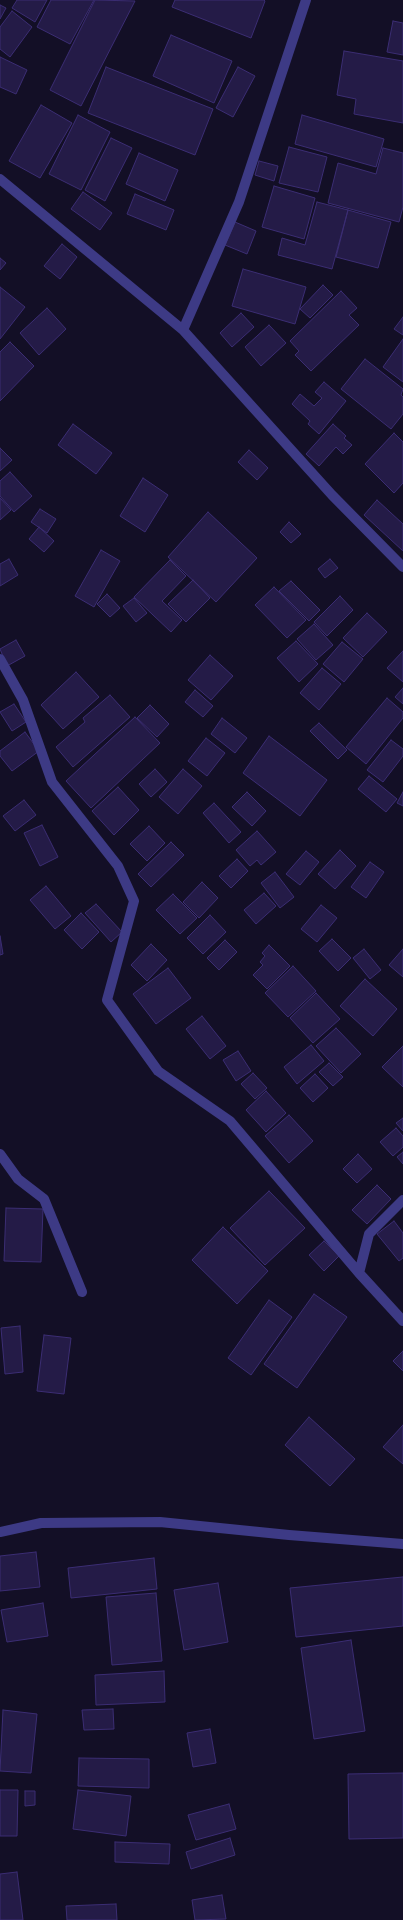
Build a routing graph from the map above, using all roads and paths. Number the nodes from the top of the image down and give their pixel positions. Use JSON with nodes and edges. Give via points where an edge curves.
{"nodes":[{"id":1,"x":306,"y":0,"type":"edge"},
{"id":2,"x":0,"y":179,"type":"edge"},
{"id":3,"x":183,"y":330,"type":"junction"},
{"id":4,"x":403,"y":567,"type":"edge"},
{"id":5,"x":0,"y":659,"type":"edge"},
{"id":6,"x":0,"y":1154,"type":"edge"},
{"id":7,"x":403,"y":1200,"type":"edge"},
{"id":8,"x":359,"y":1273,"type":"junction"},
{"id":9,"x":82,"y":1292,"type":"dead end"},
{"id":10,"x":403,"y":1321,"type":"edge"},
{"id":11,"x":0,"y":1532,"type":"edge"},
{"id":12,"x":403,"y":1544,"type":"edge"}],
"edges":[{"from":1,"to":3,"type":"street","via":[[239,202]]},
{"from":2,"to":3,"type":"street"},
{"from":3,"to":4,"type":"street","via":[[332,495]]},
{"from":5,"to":8,"type":"street","via":[[23,700],[52,782],[118,866],[134,901],[107,1000],[158,1071],[230,1121]]},
{"from":6,"to":9,"type":"street","via":[[18,1179],[44,1199]]},
{"from":7,"to":8,"type":"street","via":[[369,1234]]},
{"from":8,"to":10,"type":"street"},
{"from":11,"to":12,"type":"street","via":[[41,1523],[160,1522]]}]}
